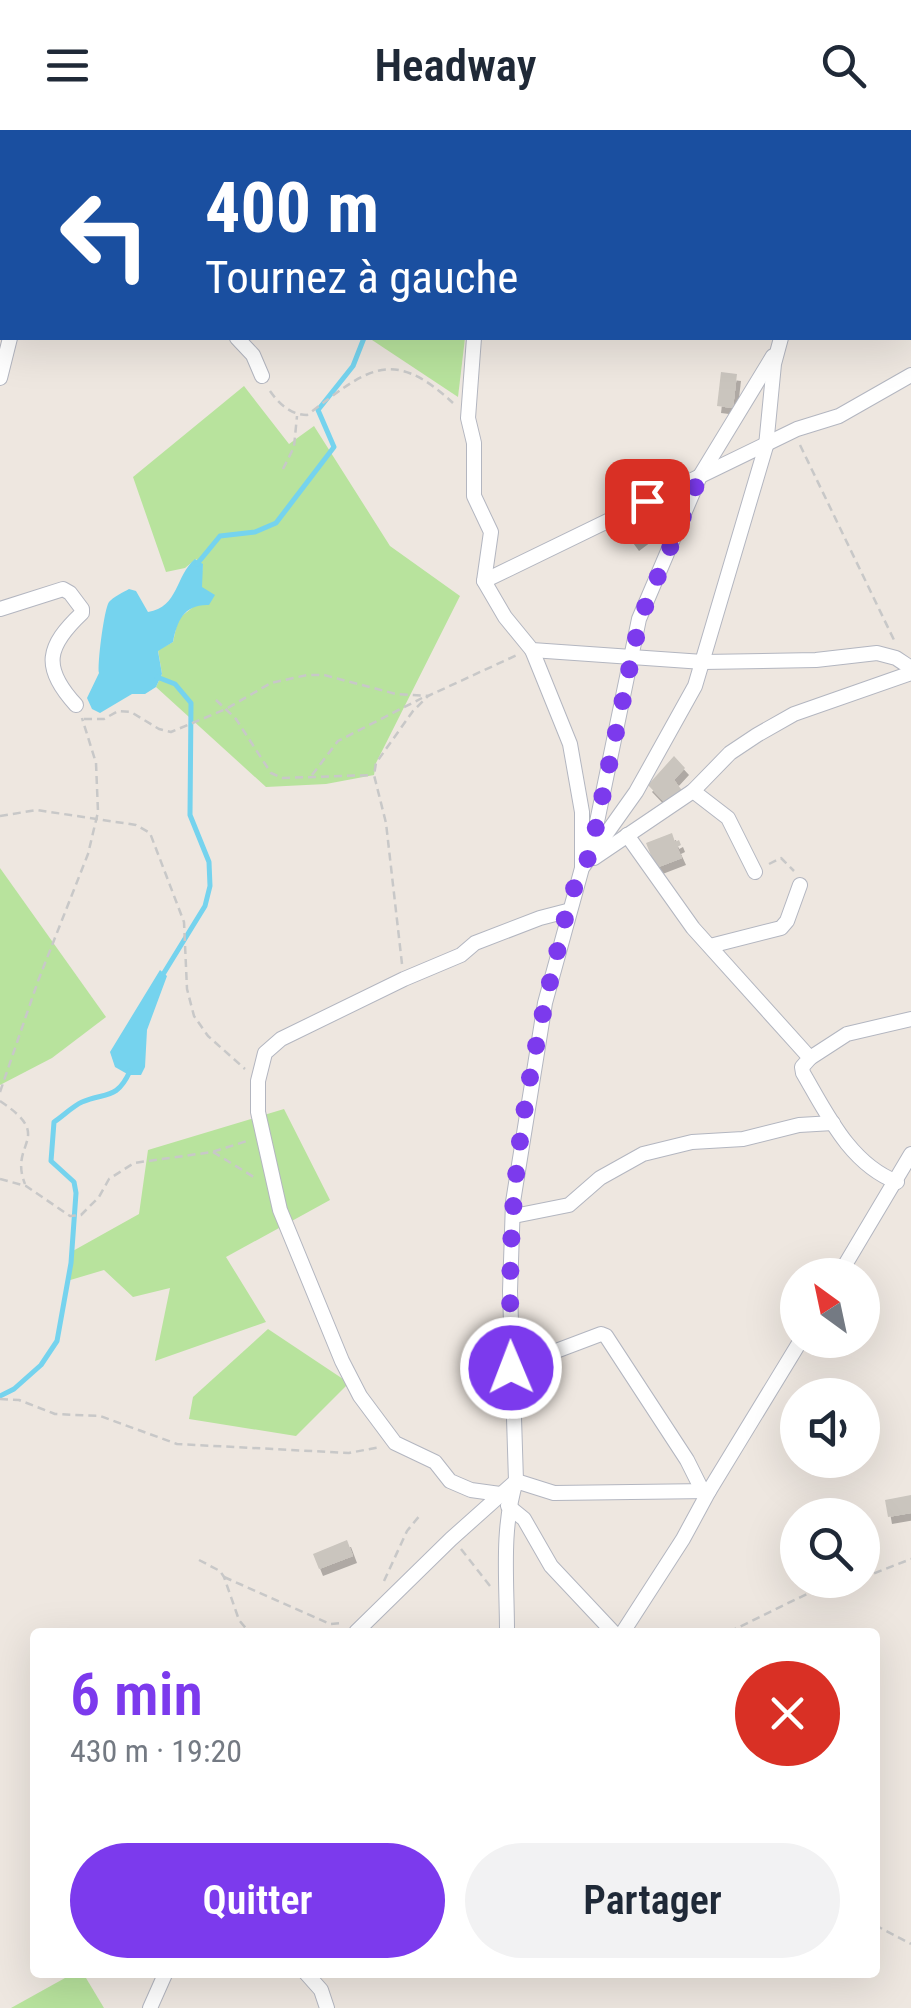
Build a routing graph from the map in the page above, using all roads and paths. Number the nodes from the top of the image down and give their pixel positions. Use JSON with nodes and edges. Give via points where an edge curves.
{"nodes":[{"id":1,"x":10,"y":340,"type":"edge"},
{"id":2,"x":239,"y":340,"type":"edge"},
{"id":3,"x":474,"y":340,"type":"edge"},
{"id":4,"x":779,"y":342,"type":"edge"},
{"id":5,"x":911,"y":375,"type":"edge"},
{"id":6,"x":262,"y":376,"type":"joint"},
{"id":7,"x":0,"y":378,"type":"edge"},
{"id":8,"x":298,"y":415,"type":"junction"},
{"id":9,"x":468,"y":418,"type":"junction"},
{"id":10,"x":797,"y":429,"type":"junction"},
{"id":11,"x":766,"y":446,"type":"junction"},
{"id":12,"x":283,"y":470,"type":"dead end"},
{"id":13,"x":700,"y":476,"type":"junction"},
{"id":14,"x":484,"y":581,"type":"junction"},
{"id":15,"x":0,"y":609,"type":"edge"},
{"id":16,"x":894,"y":639,"type":"dead end"},
{"id":17,"x":532,"y":650,"type":"junction"},
{"id":18,"x":630,"y":655,"type":"junction"},
{"id":19,"x":703,"y":662,"type":"junction"},
{"id":20,"x":911,"y":670,"type":"edge"},
{"id":21,"x":428,"y":696,"type":"junction"},
{"id":22,"x":216,"y":700,"type":"dead end"},
{"id":23,"x":76,"y":705,"type":"joint"},
{"id":24,"x":226,"y":709,"type":"junction"},
{"id":25,"x":82,"y":720,"type":"junction"},
{"id":26,"x":374,"y":775,"type":"junction"},
{"id":27,"x":310,"y":776,"type":"junction"},
{"id":28,"x":693,"y":791,"type":"junction"},
{"id":29,"x":0,"y":816,"type":"edge"},
{"id":30,"x":96,"y":819,"type":"junction"},
{"id":31,"x":627,"y":835,"type":"junction"},
{"id":32,"x":586,"y":862,"type":"junction"},
{"id":33,"x":755,"y":872,"type":"joint"},
{"id":34,"x":800,"y":884,"type":"joint"},
{"id":35,"x":568,"y":912,"type":"junction"},
{"id":36,"x":710,"y":946,"type":"junction"},
{"id":37,"x":404,"y":979,"type":"junction"},
{"id":38,"x":911,"y":1019,"type":"edge"},
{"id":39,"x":810,"y":1058,"type":"junction"},
{"id":40,"x":258,"y":1081,"type":"junction"},
{"id":41,"x":0,"y":1092,"type":"edge"},
{"id":42,"x":0,"y":1102,"type":"edge"},
{"id":43,"x":833,"y":1124,"type":"junction"},
{"id":44,"x":263,"y":1136,"type":"junction"},
{"id":45,"x":212,"y":1152,"type":"junction"},
{"id":46,"x":911,"y":1154,"type":"edge"},
{"id":47,"x":0,"y":1178,"type":"edge"},
{"id":48,"x":897,"y":1182,"type":"junction"},
{"id":49,"x":26,"y":1186,"type":"junction"},
{"id":50,"x":276,"y":1192,"type":"junction"},
{"id":51,"x":514,"y":1216,"type":"junction"},
{"id":52,"x":850,"y":1258,"type":"edge"},
{"id":53,"x":790,"y":1358,"type":"edge"},
{"id":54,"x":511,"y":1368,"type":"junction"},
{"id":55,"x":0,"y":1399,"type":"edge"},
{"id":56,"x":395,"y":1443,"type":"junction"},
{"id":57,"x":516,"y":1481,"type":"junction"},
{"id":58,"x":706,"y":1490,"type":"junction"},
{"id":59,"x":504,"y":1500,"type":"junction"},
{"id":60,"x":420,"y":1514,"type":"dead end"},
{"id":61,"x":451,"y":1538,"type":"junction"},
{"id":62,"x":911,"y":1558,"type":"edge"},
{"id":63,"x":199,"y":1560,"type":"dead end"},
{"id":64,"x":880,"y":1571,"type":"edge"},
{"id":65,"x":224,"y":1577,"type":"junction"},
{"id":66,"x":492,"y":1588,"type":"dead end"},
{"id":67,"x":379,"y":1592,"type":"dead end"},
{"id":68,"x":799,"y":1598,"type":"edge"},
{"id":69,"x":246,"y":1628,"type":"edge"},
{"id":70,"x":361,"y":1628,"type":"edge"},
{"id":71,"x":507,"y":1628,"type":"edge"},
{"id":72,"x":608,"y":1628,"type":"edge"},
{"id":73,"x":626,"y":1628,"type":"edge"},
{"id":74,"x":736,"y":1628,"type":"edge"},
{"id":75,"x":880,"y":1928,"type":"edge"},
{"id":76,"x":911,"y":1944,"type":"edge"},
{"id":77,"x":163,"y":1978,"type":"edge"},
{"id":78,"x":310,"y":1978,"type":"edge"},
{"id":79,"x":150,"y":2008,"type":"edge"},
{"id":80,"x":327,"y":2008,"type":"edge"}],
"edges":[{"from":1,"to":7,"type":"street"},
{"from":2,"to":6,"type":"street"},
{"from":3,"to":9,"type":"street"},
{"from":4,"to":11,"type":"street"},
{"from":4,"to":13,"type":"street"},
{"from":5,"to":10,"type":"street","via":[[840,416]]},
{"from":6,"to":8,"type":"path","via":[[272,395]]},
{"from":8,"to":9,"type":"path","via":[[360,375],[395,370],[420,376]]},
{"from":8,"to":12,"type":"path"},
{"from":9,"to":14,"type":"street","via":[[474,496],[491,532]]},
{"from":10,"to":11,"type":"street"},
{"from":10,"to":16,"type":"path"},
{"from":11,"to":13,"type":"street"},
{"from":11,"to":19,"type":"street"},
{"from":13,"to":14,"type":"street"},
{"from":13,"to":18,"type":"street"},
{"from":14,"to":17,"type":"street"},
{"from":15,"to":23,"type":"street","via":[[63,589],[70,593],[82,613],[64,628],[52,660],[60,688]]},
{"from":17,"to":18,"type":"street"},
{"from":17,"to":21,"type":"path"},
{"from":17,"to":32,"type":"street","via":[[570,744]]},
{"from":18,"to":19,"type":"street"},
{"from":18,"to":32,"type":"street"},
{"from":19,"to":20,"type":"street","via":[[878,653]]},
{"from":19,"to":32,"type":"street","via":[[670,736]]},
{"from":20,"to":28,"type":"street","via":[[794,714],[730,754]]},
{"from":21,"to":24,"type":"path","via":[[307,675],[271,683]]},
{"from":21,"to":26,"type":"path"},
{"from":21,"to":27,"type":"path","via":[[338,741]]},
{"from":22,"to":24,"type":"path"},
{"from":23,"to":25,"type":"path"},
{"from":24,"to":25,"type":"path","via":[[171,732],[131,712]]},
{"from":24,"to":27,"type":"path","via":[[271,773]]},
{"from":25,"to":30,"type":"path","via":[[96,763]]},
{"from":26,"to":27,"type":"path"},
{"from":26,"to":37,"type":"path"},
{"from":28,"to":31,"type":"street"},
{"from":28,"to":33,"type":"street","via":[[728,818]]},
{"from":29,"to":30,"type":"path","via":[[37,810]]},
{"from":30,"to":40,"type":"path","via":[[150,833],[184,922],[194,1016]]},
{"from":30,"to":41,"type":"path"},
{"from":31,"to":32,"type":"street"},
{"from":31,"to":36,"type":"street"},
{"from":32,"to":35,"type":"street"},
{"from":33,"to":34,"type":"path","via":[[780,858]]},
{"from":34,"to":36,"type":"street","via":[[781,928]]},
{"from":35,"to":37,"type":"street","via":[[475,942],[462,955]]},
{"from":35,"to":51,"type":"street","via":[[544,1003]]},
{"from":36,"to":39,"type":"street"},
{"from":37,"to":40,"type":"street","via":[[281,1039],[265,1053]]},
{"from":38,"to":39,"type":"street","via":[[847,1034]]},
{"from":39,"to":43,"type":"street","via":[[802,1072]]},
{"from":40,"to":44,"type":"street"},
{"from":42,"to":49,"type":"path","via":[[28,1123]]},
{"from":43,"to":48,"type":"street","via":[[863,1164]]},
{"from":43,"to":51,"type":"street","via":[[654,1150],[569,1205]]},
{"from":44,"to":45,"type":"path"},
{"from":44,"to":50,"type":"street"},
{"from":45,"to":49,"type":"path","via":[[134,1163],[109,1179],[80,1216]]},
{"from":45,"to":50,"type":"path"},
{"from":46,"to":48,"type":"street"},
{"from":47,"to":49,"type":"path"},
{"from":48,"to":52,"type":"street"},
{"from":50,"to":56,"type":"street","via":[[347,1371]]},
{"from":51,"to":54,"type":"street"},
{"from":53,"to":58,"type":"street"},
{"from":54,"to":57,"type":"street"},
{"from":54,"to":58,"type":"street","via":[[606,1336]]},
{"from":55,"to":56,"type":"path","via":[[55,1414],[100,1416],[177,1444],[349,1453]]},
{"from":56,"to":59,"type":"street","via":[[435,1462],[450,1481]]},
{"from":57,"to":58,"type":"street","via":[[554,1493]]},
{"from":57,"to":59,"type":"street"},
{"from":58,"to":73,"type":"street","via":[[684,1539]]},
{"from":59,"to":61,"type":"street"},
{"from":59,"to":71,"type":"street"},
{"from":59,"to":72,"type":"street"},
{"from":60,"to":67,"type":"path"},
{"from":61,"to":66,"type":"path"},
{"from":61,"to":70,"type":"street"},
{"from":62,"to":64,"type":"path"},
{"from":63,"to":65,"type":"path"},
{"from":65,"to":69,"type":"path"},
{"from":65,"to":70,"type":"path","via":[[330,1624]]},
{"from":68,"to":74,"type":"path"},
{"from":75,"to":76,"type":"path"},
{"from":77,"to":79,"type":"street"},
{"from":78,"to":80,"type":"street"}]}
